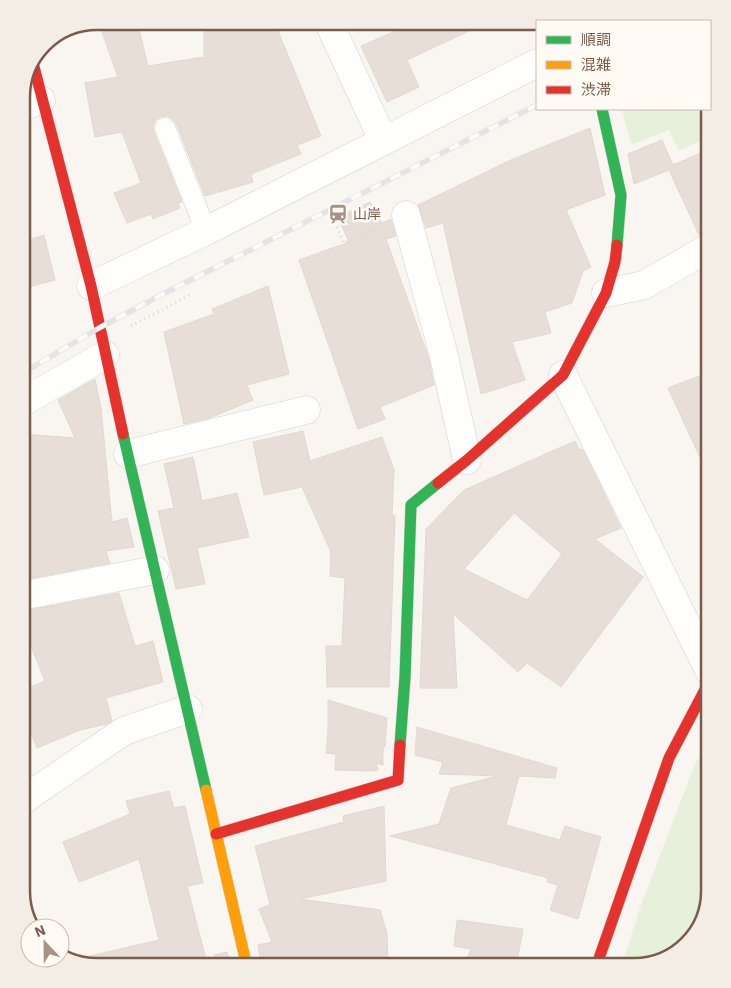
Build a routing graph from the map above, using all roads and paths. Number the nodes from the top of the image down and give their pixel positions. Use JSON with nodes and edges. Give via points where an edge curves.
{"nodes":[{"id":1,"x":332,"y":30,"type":"edge"},
{"id":2,"x":536,"y":64,"type":"edge"},
{"id":3,"x":33,"y":77,"type":"edge"},
{"id":4,"x":31,"y":103,"type":"edge"},
{"id":5,"x":602,"y":110,"type":"edge"},
{"id":6,"x":165,"y":128,"type":"dead end"},
{"id":7,"x":383,"y":140,"type":"junction"},
{"id":8,"x":406,"y":215,"type":"dead end"},
{"id":9,"x":337,"y":227,"type":"dead end"},
{"id":10,"x":206,"y":231,"type":"junction"},
{"id":11,"x":344,"y":243,"type":"dead end"},
{"id":12,"x":701,"y":252,"type":"edge"},
{"id":13,"x":91,"y":286,"type":"junction"},
{"id":14,"x":606,"y":292,"type":"junction"},
{"id":15,"x":192,"y":294,"type":"dead end"},
{"id":16,"x":104,"y":348,"type":"junction"},
{"id":17,"x":563,"y":376,"type":"junction"},
{"id":18,"x":30,"y":397,"type":"edge"},
{"id":19,"x":306,"y":410,"type":"dead end"},
{"id":20,"x":128,"y":454,"type":"junction"},
{"id":21,"x":467,"y":460,"type":"junction"},
{"id":22,"x":155,"y":570,"type":"junction"},
{"id":23,"x":30,"y":594,"type":"edge"},
{"id":24,"x":701,"y":654,"type":"edge"},
{"id":25,"x":701,"y":697,"type":"edge"},
{"id":26,"x":188,"y":709,"type":"junction"},
{"id":27,"x":30,"y":795,"type":"edge"},
{"id":28,"x":216,"y":834,"type":"junction"},
{"id":29,"x":245,"y":958,"type":"edge"},
{"id":30,"x":599,"y":958,"type":"edge"}],
"edges":[{"from":1,"to":7,"type":"street"},
{"from":2,"to":7,"type":"street"},
{"from":3,"to":4,"type":"street"},
{"from":4,"to":13,"type":"street"},
{"from":5,"to":14,"type":"street","via":[[621,196],[615,262]]},
{"from":6,"to":10,"type":"lane"},
{"from":7,"to":10,"type":"street"},
{"from":8,"to":21,"type":"street","via":[[443,352]]},
{"from":9,"to":11,"type":"path"},
{"from":10,"to":13,"type":"street"},
{"from":12,"to":14,"type":"street","via":[[644,285]]},
{"from":13,"to":16,"type":"street"},
{"from":14,"to":17,"type":"street"},
{"from":15,"to":16,"type":"path"},
{"from":16,"to":18,"type":"street"},
{"from":16,"to":20,"type":"street"},
{"from":17,"to":21,"type":"street"},
{"from":17,"to":24,"type":"street"},
{"from":19,"to":20,"type":"street"},
{"from":20,"to":22,"type":"street"},
{"from":21,"to":28,"type":"street","via":[[411,505],[398,780]]},
{"from":22,"to":23,"type":"street"},
{"from":22,"to":26,"type":"street"},
{"from":25,"to":30,"type":"street","via":[[669,758]]},
{"from":26,"to":27,"type":"street","via":[[124,731]]},
{"from":26,"to":28,"type":"street"},
{"from":28,"to":29,"type":"street"}]}
